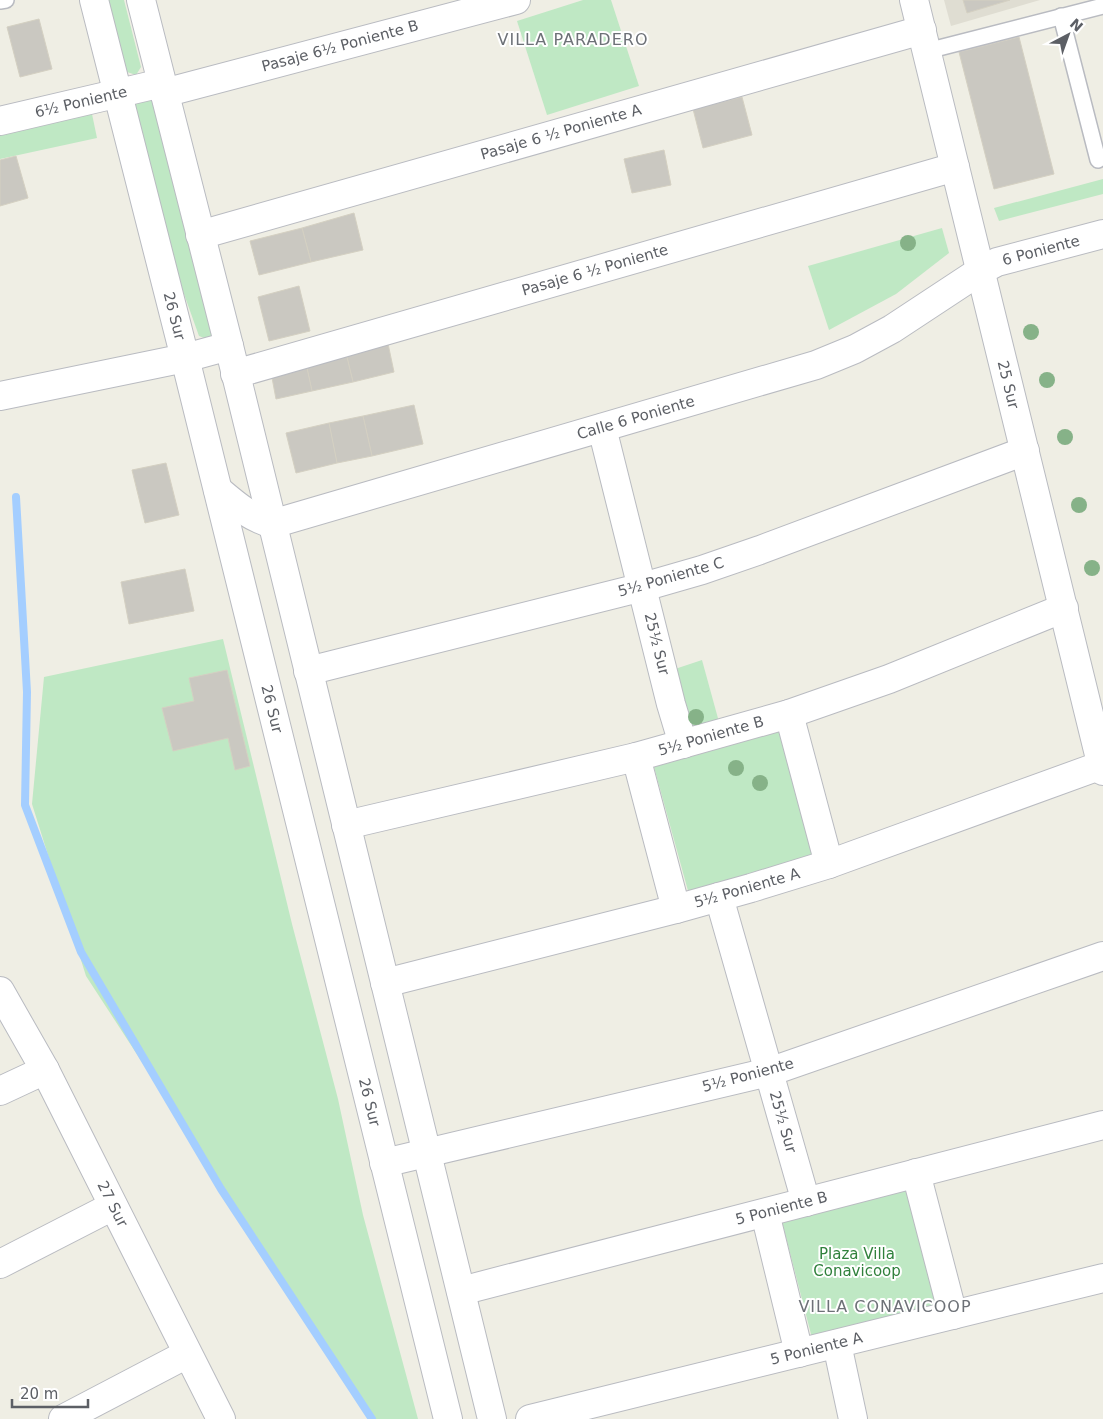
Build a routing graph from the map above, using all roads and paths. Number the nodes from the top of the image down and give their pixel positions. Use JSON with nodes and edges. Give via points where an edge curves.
{"nodes":[{"id":1,"x":6,"y":0,"type":"edge"},
{"id":2,"x":94,"y":0,"type":"edge"},
{"id":3,"x":141,"y":0,"type":"edge"},
{"id":4,"x":516,"y":0,"type":"edge"},
{"id":5,"x":914,"y":0,"type":"edge"},
{"id":6,"x":0,"y":2,"type":"edge"},
{"id":7,"x":1103,"y":6,"type":"edge"},
{"id":8,"x":1061,"y":16,"type":"junction"},
{"id":9,"x":924,"y":40,"type":"junction"},
{"id":10,"x":163,"y":88,"type":"junction"},
{"id":11,"x":117,"y":94,"type":"junction"},
{"id":12,"x":0,"y":121,"type":"edge"},
{"id":13,"x":1098,"y":160,"type":"dead end"},
{"id":14,"x":955,"y":167,"type":"junction"},
{"id":15,"x":1103,"y":234,"type":"edge"},
{"id":16,"x":200,"y":235,"type":"junction"},
{"id":17,"x":980,"y":271,"type":"junction"},
{"id":18,"x":229,"y":346,"type":"junction"},
{"id":19,"x":185,"y":358,"type":"junction"},
{"id":20,"x":235,"y":374,"type":"junction"},
{"id":21,"x":0,"y":396,"type":"edge"},
{"id":22,"x":602,"y":428,"type":"junction"},
{"id":23,"x":1025,"y":451,"type":"junction"},
{"id":24,"x":218,"y":490,"type":"junction"},
{"id":25,"x":272,"y":524,"type":"junction"},
{"id":26,"x":643,"y":587,"type":"junction"},
{"id":27,"x":1064,"y":608,"type":"junction"},
{"id":28,"x":308,"y":671,"type":"junction"},
{"id":29,"x":790,"y":714,"type":"junction"},
{"id":30,"x":683,"y":744,"type":"junction"},
{"id":31,"x":636,"y":757,"type":"junction"},
{"id":32,"x":1102,"y":768,"type":"edge"},
{"id":33,"x":346,"y":825,"type":"junction"},
{"id":34,"x":829,"y":864,"type":"junction"},
{"id":35,"x":718,"y":897,"type":"junction"},
{"id":36,"x":676,"y":909,"type":"junction"},
{"id":37,"x":1103,"y":956,"type":"edge"},
{"id":38,"x":384,"y":983,"type":"junction"},
{"id":39,"x":0,"y":991,"type":"edge"},
{"id":40,"x":45,"y":1070,"type":"junction"},
{"id":41,"x":769,"y":1072,"type":"junction"},
{"id":42,"x":0,"y":1090,"type":"edge"},
{"id":43,"x":1103,"y":1125,"type":"edge"},
{"id":44,"x":427,"y":1154,"type":"junction"},
{"id":45,"x":384,"y":1163,"type":"junction"},
{"id":46,"x":916,"y":1173,"type":"junction"},
{"id":47,"x":806,"y":1202,"type":"junction"},
{"id":48,"x":113,"y":1206,"type":"junction"},
{"id":49,"x":765,"y":1212,"type":"junction"},
{"id":50,"x":0,"y":1264,"type":"edge"},
{"id":51,"x":1103,"y":1278,"type":"edge"},
{"id":52,"x":461,"y":1291,"type":"junction"},
{"id":53,"x":953,"y":1315,"type":"junction"},
{"id":54,"x":837,"y":1344,"type":"junction"},
{"id":55,"x":799,"y":1353,"type":"junction"},
{"id":56,"x":187,"y":1354,"type":"junction"},
{"id":57,"x":63,"y":1419,"type":"edge"},
{"id":58,"x":221,"y":1419,"type":"edge"},
{"id":59,"x":448,"y":1419,"type":"edge"},
{"id":60,"x":492,"y":1419,"type":"edge"},
{"id":61,"x":530,"y":1419,"type":"edge"},
{"id":62,"x":853,"y":1419,"type":"edge"}],
"edges":[{"from":1,"to":6,"type":"lane"},
{"from":2,"to":11,"type":"street","name":"26 Sur"},
{"from":3,"to":10,"type":"street"},
{"from":4,"to":10,"type":"street","name":"Pasaje 6½ Poniente B"},
{"from":5,"to":9,"type":"street","name":"25 Sur"},
{"from":7,"to":8,"type":"lane"},
{"from":8,"to":9,"type":"lane"},
{"from":8,"to":13,"type":"lane"},
{"from":9,"to":14,"type":"street","name":"25 Sur"},
{"from":9,"to":16,"type":"street","name":"Pasaje 6 ½ Poniente A"},
{"from":10,"to":11,"type":"street","name":"6½ Poniente"},
{"from":10,"to":16,"type":"street"},
{"from":11,"to":12,"type":"street","name":"6½ Poniente"},
{"from":11,"to":19,"type":"street","name":"26 Sur"},
{"from":14,"to":17,"type":"street","name":"25 Sur"},
{"from":14,"to":20,"type":"street","name":"Pasaje 6 ½ Poniente"},
{"from":15,"to":17,"type":"street","name":"6 Poniente","via":[[997,262]]},
{"from":16,"to":18,"type":"street"},
{"from":17,"to":22,"type":"street","name":"Calle 6 Poniente","via":[[892,329],[838,356]]},
{"from":17,"to":23,"type":"street","name":"25 Sur"},
{"from":18,"to":19,"type":"street"},
{"from":18,"to":20,"type":"street"},
{"from":19,"to":21,"type":"street"},
{"from":19,"to":24,"type":"street","name":"26 Sur"},
{"from":20,"to":25,"type":"street"},
{"from":22,"to":25,"type":"street","name":"Calle 6 Poniente"},
{"from":22,"to":26,"type":"street","name":"25½ Sur"},
{"from":23,"to":26,"type":"street","name":"5½ Poniente C","via":[[760,550]]},
{"from":23,"to":27,"type":"street","name":"25 Sur"},
{"from":24,"to":25,"type":"street","via":[[239,509]]},
{"from":24,"to":45,"type":"street","name":"26 Sur"},
{"from":25,"to":28,"type":"street"},
{"from":26,"to":28,"type":"street","name":"5½ Poniente C"},
{"from":26,"to":30,"type":"street","name":"25½ Sur"},
{"from":27,"to":29,"type":"street","name":"5½ Poniente B","via":[[889,679]]},
{"from":27,"to":32,"type":"street","name":"25 Sur"},
{"from":28,"to":33,"type":"street"},
{"from":29,"to":30,"type":"street","name":"5½ Poniente B"},
{"from":29,"to":34,"type":"street"},
{"from":30,"to":31,"type":"street","name":"5½ Poniente B"},
{"from":31,"to":33,"type":"street","name":"5½ Poniente B"},
{"from":31,"to":36,"type":"street"},
{"from":32,"to":34,"type":"street","name":"5½ Poniente A"},
{"from":33,"to":38,"type":"street"},
{"from":34,"to":35,"type":"street","name":"5½ Poniente A"},
{"from":35,"to":36,"type":"street","name":"5½ Poniente A"},
{"from":35,"to":41,"type":"street","name":"25½ Sur"},
{"from":36,"to":38,"type":"street","name":"5½ Poniente A"},
{"from":37,"to":41,"type":"street","name":"5½ Poniente"},
{"from":38,"to":44,"type":"street"},
{"from":39,"to":40,"type":"street","name":"27 Sur"},
{"from":40,"to":42,"type":"street"},
{"from":40,"to":48,"type":"street","name":"27 Sur"},
{"from":41,"to":44,"type":"street","name":"5½ Poniente"},
{"from":41,"to":47,"type":"street","name":"25½ Sur"},
{"from":43,"to":46,"type":"street","name":"5 Poniente B"},
{"from":44,"to":45,"type":"street","name":"5½ Poniente"},
{"from":44,"to":52,"type":"street"},
{"from":45,"to":59,"type":"street","name":"26 Sur"},
{"from":46,"to":47,"type":"street","name":"5 Poniente B"},
{"from":46,"to":53,"type":"street"},
{"from":47,"to":49,"type":"street","name":"5 Poniente B"},
{"from":48,"to":50,"type":"street"},
{"from":48,"to":56,"type":"street","name":"27 Sur"},
{"from":49,"to":52,"type":"street","name":"5 Poniente B"},
{"from":49,"to":55,"type":"street"},
{"from":51,"to":53,"type":"street","name":"5 Poniente A"},
{"from":52,"to":60,"type":"street"},
{"from":53,"to":54,"type":"street","name":"5 Poniente A"},
{"from":54,"to":55,"type":"street","name":"5 Poniente A"},
{"from":54,"to":62,"type":"street"},
{"from":55,"to":61,"type":"street","name":"5 Poniente A"},
{"from":56,"to":57,"type":"street"},
{"from":56,"to":58,"type":"street","name":"27 Sur"}]}
